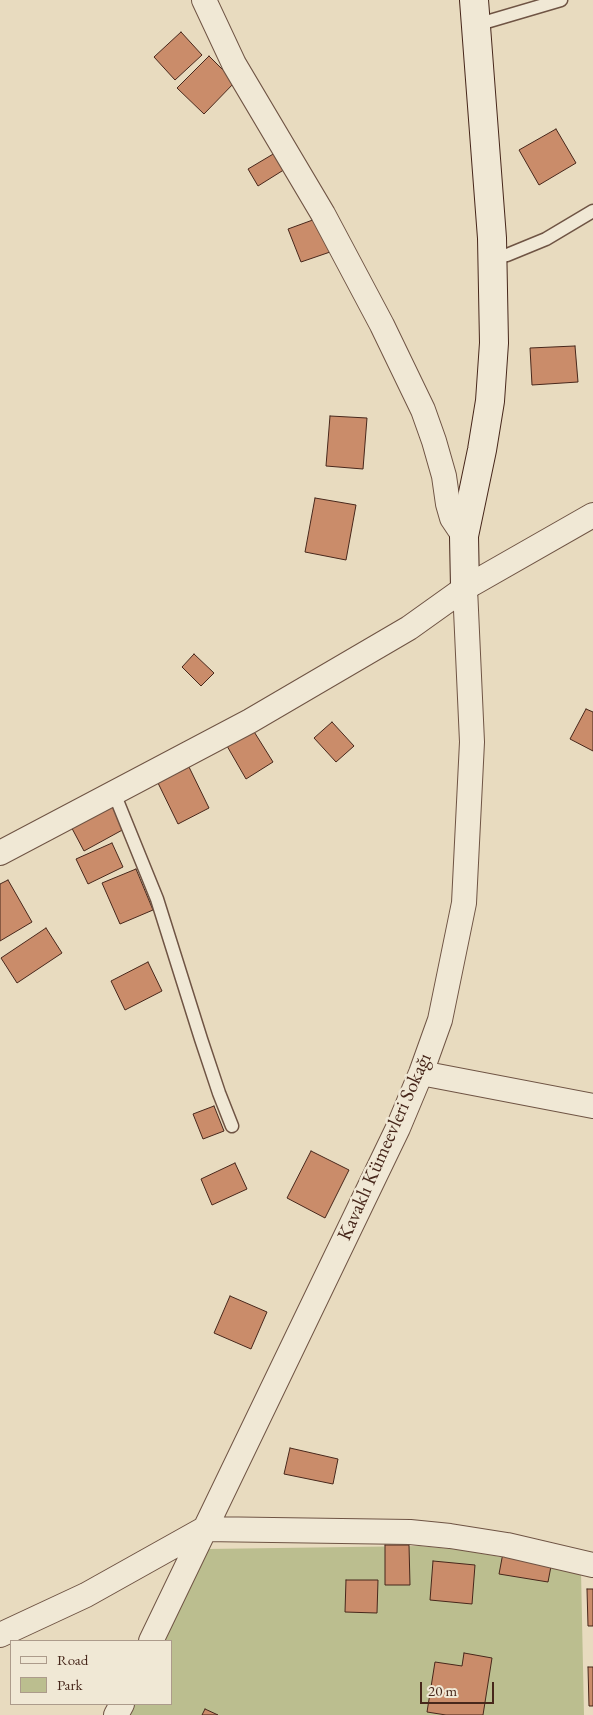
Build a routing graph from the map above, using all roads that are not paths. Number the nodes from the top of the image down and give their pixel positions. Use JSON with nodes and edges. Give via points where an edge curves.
{"nodes":[{"id":1,"x":204,"y":0,"type":"edge"},
{"id":2,"x":561,"y":0,"type":"edge"},
{"id":3,"x":475,"y":12,"type":"edge"},
{"id":4,"x":593,"y":211,"type":"edge"},
{"id":5,"x":493,"y":257,"type":"junction"},
{"id":6,"x":593,"y":515,"type":"edge"},
{"id":7,"x":464,"y":536,"type":"junction"},
{"id":8,"x":465,"y":588,"type":"junction"},
{"id":9,"x":114,"y":793,"type":"junction"},
{"id":10,"x":0,"y":853,"type":"edge"},
{"id":11,"x":421,"y":1073,"type":"junction"},
{"id":12,"x":593,"y":1106,"type":"edge"},
{"id":13,"x":232,"y":1126,"type":"dead end"},
{"id":14,"x":204,"y":1529,"type":"junction"},
{"id":15,"x":593,"y":1565,"type":"edge"},
{"id":16,"x":0,"y":1635,"type":"edge"},
{"id":17,"x":151,"y":1640,"type":"edge"}],
"edges":[{"from":1,"to":7,"type":"street","via":[[234,64],[323,214],[386,333],[423,410],[444,476],[452,518]]},
{"from":2,"to":3,"type":"lane"},
{"from":3,"to":5,"type":"street"},
{"from":4,"to":5,"type":"lane","via":[[546,239],[507,255]]},
{"from":5,"to":7,"type":"street","via":[[494,343],[490,401]]},
{"from":6,"to":8,"type":"street"},
{"from":7,"to":8,"type":"street"},
{"from":8,"to":9,"type":"street","via":[[409,628],[317,682]]},
{"from":8,"to":11,"type":"street","name":"Kavaklı Kümeevleri Sokağı","via":[[472,742],[464,903],[440,1020]]},
{"from":9,"to":10,"type":"street"},
{"from":9,"to":13,"type":"lane","via":[[157,899],[189,1004]]},
{"from":11,"to":12,"type":"street"},
{"from":11,"to":14,"type":"street","name":"Kavaklı Kümeevleri Sokağı","via":[[398,1128]]},
{"from":14,"to":15,"type":"street","via":[[410,1532],[507,1545]]},
{"from":14,"to":16,"type":"street","via":[[86,1595]]},
{"from":14,"to":17,"type":"street","name":"Kavaklı Kümeevleri Sokağı"}]}
